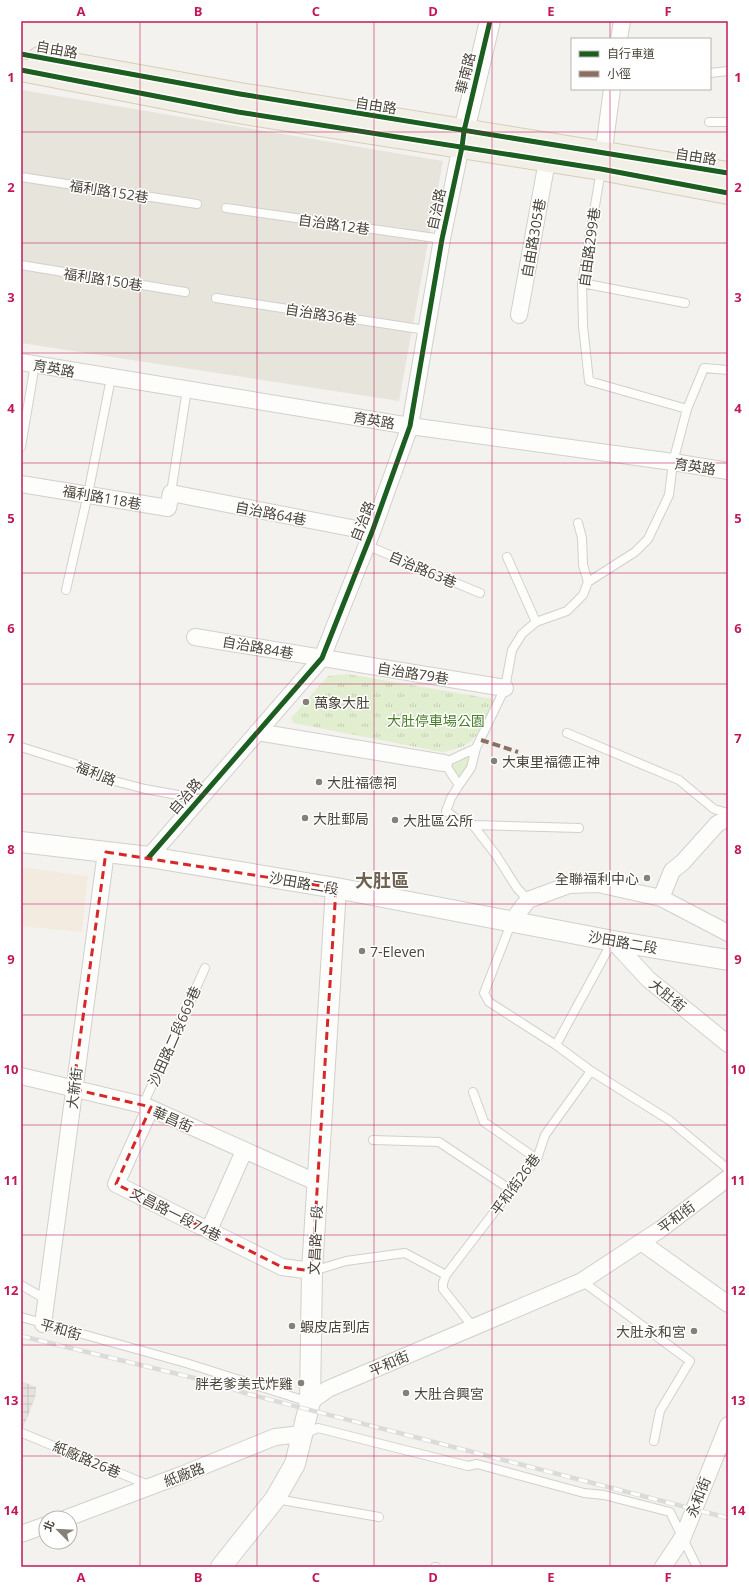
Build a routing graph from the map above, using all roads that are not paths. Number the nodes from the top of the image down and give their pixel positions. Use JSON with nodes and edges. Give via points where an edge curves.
{"nodes":[{"id":1,"x":490,"y":21,"type":"edge"},
{"id":2,"x":622,"y":21,"type":"edge"},
{"id":3,"x":619,"y":38,"type":"edge"},
{"id":4,"x":21,"y":54,"type":"edge"},
{"id":5,"x":21,"y":70,"type":"edge"},
{"id":6,"x":728,"y":72,"type":"edge"},
{"id":7,"x":711,"y":73,"type":"edge"},
{"id":8,"x":612,"y":90,"type":"edge"},
{"id":9,"x":709,"y":122,"type":"dead end"},
{"id":10,"x":728,"y":122,"type":"edge"},
{"id":11,"x":463,"y":139,"type":"junction"},
{"id":12,"x":547,"y":162,"type":"junction"},
{"id":13,"x":602,"y":162,"type":"junction"},
{"id":14,"x":728,"y":174,"type":"edge"},
{"id":15,"x":21,"y":177,"type":"edge"},
{"id":16,"x":728,"y":193,"type":"edge"},
{"id":17,"x":198,"y":204,"type":"dead end"},
{"id":18,"x":226,"y":208,"type":"dead end"},
{"id":19,"x":442,"y":239,"type":"junction"},
{"id":20,"x":21,"y":265,"type":"edge"},
{"id":21,"x":582,"y":283,"type":"junction"},
{"id":22,"x":185,"y":292,"type":"dead end"},
{"id":23,"x":216,"y":298,"type":"dead end"},
{"id":24,"x":685,"y":303,"type":"dead end"},
{"id":25,"x":519,"y":315,"type":"dead end"},
{"id":26,"x":426,"y":330,"type":"junction"},
{"id":27,"x":28,"y":363,"type":"edge"},
{"id":28,"x":728,"y":370,"type":"edge"},
{"id":29,"x":111,"y":378,"type":"junction"},
{"id":30,"x":187,"y":389,"type":"junction"},
{"id":31,"x":687,"y":409,"type":"junction"},
{"id":32,"x":410,"y":426,"type":"junction"},
{"id":33,"x":21,"y":447,"type":"edge"},
{"id":34,"x":673,"y":462,"type":"junction"},
{"id":35,"x":728,"y":471,"type":"edge"},
{"id":36,"x":21,"y":484,"type":"edge"},
{"id":37,"x":171,"y":493,"type":"junction"},
{"id":38,"x":88,"y":494,"type":"junction"},
{"id":39,"x":578,"y":523,"type":"dead end"},
{"id":40,"x":369,"y":539,"type":"junction"},
{"id":41,"x":507,"y":557,"type":"dead end"},
{"id":42,"x":588,"y":582,"type":"junction"},
{"id":43,"x":66,"y":590,"type":"dead end"},
{"id":44,"x":480,"y":593,"type":"dead end"},
{"id":45,"x":536,"y":622,"type":"junction"},
{"id":46,"x":195,"y":637,"type":"dead end"},
{"id":47,"x":322,"y":658,"type":"junction"},
{"id":48,"x":505,"y":688,"type":"junction"},
{"id":49,"x":257,"y":732,"type":"junction"},
{"id":50,"x":567,"y":733,"type":"dead end"},
{"id":51,"x":21,"y":747,"type":"edge"},
{"id":52,"x":476,"y":748,"type":"junction"},
{"id":53,"x":444,"y":763,"type":"junction"},
{"id":54,"x":459,"y":785,"type":"junction"},
{"id":55,"x":195,"y":803,"type":"junction"},
{"id":56,"x":728,"y":813,"type":"edge"},
{"id":57,"x":728,"y":818,"type":"edge"},
{"id":58,"x":473,"y":825,"type":"junction"},
{"id":59,"x":579,"y":828,"type":"dead end"},
{"id":60,"x":21,"y":842,"type":"edge"},
{"id":61,"x":106,"y":852,"type":"junction"},
{"id":62,"x":148,"y":856,"type":"junction"},
{"id":63,"x":336,"y":888,"type":"junction"},
{"id":64,"x":662,"y":898,"type":"junction"},
{"id":65,"x":528,"y":900,"type":"junction"},
{"id":66,"x":512,"y":921,"type":"junction"},
{"id":67,"x":728,"y":933,"type":"edge"},
{"id":68,"x":613,"y":941,"type":"junction"},
{"id":69,"x":728,"y":960,"type":"edge"},
{"id":70,"x":205,"y":968,"type":"dead end"},
{"id":71,"x":728,"y":1044,"type":"edge"},
{"id":72,"x":556,"y":1045,"type":"junction"},
{"id":73,"x":591,"y":1071,"type":"junction"},
{"id":74,"x":21,"y":1076,"type":"edge"},
{"id":75,"x":73,"y":1089,"type":"junction"},
{"id":76,"x":473,"y":1092,"type":"dead end"},
{"id":77,"x":146,"y":1107,"type":"junction"},
{"id":78,"x":374,"y":1140,"type":"dead end"},
{"id":79,"x":244,"y":1151,"type":"junction"},
{"id":80,"x":537,"y":1159,"type":"junction"},
{"id":81,"x":728,"y":1169,"type":"edge"},
{"id":82,"x":728,"y":1178,"type":"edge"},
{"id":83,"x":318,"y":1183,"type":"junction"},
{"id":84,"x":511,"y":1190,"type":"junction"},
{"id":85,"x":209,"y":1230,"type":"junction"},
{"id":86,"x":641,"y":1242,"type":"junction"},
{"id":87,"x":312,"y":1271,"type":"junction"},
{"id":88,"x":446,"y":1275,"type":"junction"},
{"id":89,"x":582,"y":1281,"type":"junction"},
{"id":90,"x":21,"y":1285,"type":"edge"},
{"id":91,"x":47,"y":1300,"type":"junction"},
{"id":92,"x":728,"y":1304,"type":"edge"},
{"id":93,"x":21,"y":1317,"type":"edge"},
{"id":94,"x":43,"y":1324,"type":"junction"},
{"id":95,"x":473,"y":1327,"type":"junction"},
{"id":96,"x":310,"y":1402,"type":"junction"},
{"id":97,"x":728,"y":1424,"type":"edge"},
{"id":98,"x":22,"y":1432,"type":"dead end"},
{"id":99,"x":302,"y":1434,"type":"junction"},
{"id":100,"x":654,"y":1441,"type":"dead end"},
{"id":101,"x":151,"y":1486,"type":"junction"},
{"id":102,"x":275,"y":1499,"type":"junction"},
{"id":103,"x":78,"y":1514,"type":"edge"},
{"id":104,"x":379,"y":1517,"type":"dead end"},
{"id":105,"x":38,"y":1528,"type":"edge"},
{"id":106,"x":21,"y":1534,"type":"edge"},
{"id":107,"x":683,"y":1537,"type":"junction"},
{"id":108,"x":220,"y":1567,"type":"edge"},
{"id":109,"x":663,"y":1567,"type":"edge"},
{"id":110,"x":697,"y":1567,"type":"edge"}],
"edges":[{"from":1,"to":11,"type":"street","name":"華南路"},
{"from":2,"to":3,"type":"street"},
{"from":4,"to":11,"type":"main road","name":"自由路","via":[[240,94]]},
{"from":5,"to":11,"type":"main road","name":"自由路","via":[[238,112]]},
{"from":6,"to":7,"type":"lane"},
{"from":8,"to":13,"type":"street"},
{"from":9,"to":10,"type":"lane"},
{"from":11,"to":12,"type":"main road","name":"自由路"},
{"from":11,"to":13,"type":"main road","name":"自由路"},
{"from":11,"to":19,"type":"street","name":"自治路"},
{"from":12,"to":13,"type":"main road","name":"自由路"},
{"from":12,"to":25,"type":"street","name":"自由路305巷"},
{"from":13,"to":14,"type":"main road","name":"自由路"},
{"from":13,"to":16,"type":"main road","name":"自由路"},
{"from":13,"to":21,"type":"lane","name":"自由路299巷"},
{"from":15,"to":17,"type":"lane","name":"福利路152巷"},
{"from":18,"to":19,"type":"lane","name":"自治路12巷"},
{"from":19,"to":26,"type":"street","name":"自治路"},
{"from":20,"to":22,"type":"lane","name":"福利路150巷"},
{"from":21,"to":24,"type":"lane"},
{"from":21,"to":31,"type":"lane","name":"自由路299巷","via":[[583,326],[589,381]]},
{"from":23,"to":26,"type":"lane","name":"自治路36巷"},
{"from":26,"to":32,"type":"street","name":"自治路"},
{"from":27,"to":29,"type":"street","name":"育英路"},
{"from":27,"to":33,"type":"lane"},
{"from":28,"to":31,"type":"lane","via":[[704,368]]},
{"from":29,"to":30,"type":"street","name":"育英路"},
{"from":29,"to":38,"type":"lane"},
{"from":30,"to":32,"type":"street","name":"育英路"},
{"from":30,"to":37,"type":"lane"},
{"from":31,"to":34,"type":"lane"},
{"from":32,"to":34,"type":"street","name":"育英路"},
{"from":32,"to":40,"type":"street","name":"自治路"},
{"from":34,"to":35,"type":"street","name":"育英路"},
{"from":34,"to":42,"type":"lane","via":[[669,494],[648,539],[635,552]]},
{"from":36,"to":38,"type":"street","name":"福利路118巷"},
{"from":37,"to":38,"type":"street","name":"福利路118巷","via":[[168,508]]},
{"from":37,"to":40,"type":"street","name":"自治路64巷"},
{"from":38,"to":43,"type":"lane"},
{"from":39,"to":42,"type":"lane","via":[[582,538],[582,565]]},
{"from":40,"to":44,"type":"lane","name":"自治路63巷"},
{"from":40,"to":47,"type":"street","name":"自治路"},
{"from":41,"to":45,"type":"lane"},
{"from":42,"to":45,"type":"lane","via":[[583,595],[567,611]]},
{"from":45,"to":48,"type":"lane","via":[[522,634],[512,650]]},
{"from":46,"to":47,"type":"street","name":"自治路84巷"},
{"from":47,"to":48,"type":"street","name":"自治路79巷"},
{"from":47,"to":49,"type":"street","name":"自治路"},
{"from":48,"to":52,"type":"lane"},
{"from":49,"to":53,"type":"street"},
{"from":49,"to":55,"type":"street","name":"自治路"},
{"from":50,"to":56,"type":"lane","via":[[679,780],[714,809]]},
{"from":51,"to":55,"type":"lane","name":"福利路","via":[[75,764],[99,777],[178,795]]},
{"from":52,"to":53,"type":"lane"},
{"from":52,"to":54,"type":"lane","via":[[471,768]]},
{"from":53,"to":54,"type":"lane"},
{"from":54,"to":58,"type":"lane","via":[[446,811],[458,820]]},
{"from":55,"to":62,"type":"street","name":"自治路"},
{"from":57,"to":64,"type":"street","via":[[716,824],[672,871]]},
{"from":58,"to":59,"type":"lane"},
{"from":58,"to":65,"type":"lane"},
{"from":60,"to":61,"type":"street","name":"沙田路二段"},
{"from":61,"to":62,"type":"street","name":"沙田路二段"},
{"from":61,"to":75,"type":"street","name":"大新街"},
{"from":62,"to":63,"type":"street","name":"沙田路二段"},
{"from":63,"to":66,"type":"street","name":"沙田路二段"},
{"from":63,"to":83,"type":"street","name":"文昌路一段"},
{"from":64,"to":65,"type":"street","via":[[598,884],[569,885]]},
{"from":64,"to":67,"type":"street"},
{"from":65,"to":66,"type":"street"},
{"from":66,"to":68,"type":"street","name":"沙田路二段"},
{"from":66,"to":72,"type":"lane","via":[[484,993],[489,1002]]},
{"from":68,"to":69,"type":"street","name":"沙田路二段"},
{"from":68,"to":71,"type":"street","name":"大肚街","via":[[648,979]]},
{"from":68,"to":72,"type":"lane"},
{"from":70,"to":77,"type":"lane","name":"沙田路二段669巷"},
{"from":72,"to":73,"type":"lane"},
{"from":73,"to":80,"type":"lane","name":"平和街26巷","via":[[545,1136]]},
{"from":73,"to":81,"type":"lane","via":[[669,1120]]},
{"from":74,"to":75,"type":"street","name":"華昌街"},
{"from":75,"to":77,"type":"street","name":"華昌街"},
{"from":75,"to":91,"type":"street","name":"大新街"},
{"from":76,"to":80,"type":"lane","via":[[484,1122]]},
{"from":77,"to":79,"type":"street","name":"華昌街"},
{"from":77,"to":85,"type":"street","name":"文昌路一段74巷","via":[[116,1184]]},
{"from":78,"to":84,"type":"lane","via":[[439,1142]]},
{"from":79,"to":83,"type":"street","name":"華昌街"},
{"from":79,"to":85,"type":"street"},
{"from":80,"to":84,"type":"lane","name":"平和街26巷"},
{"from":82,"to":86,"type":"street","name":"平和街"},
{"from":83,"to":87,"type":"street","name":"文昌路一段"},
{"from":84,"to":88,"type":"lane","name":"平和街26巷"},
{"from":85,"to":87,"type":"street","name":"文昌路一段74巷","via":[[282,1267]]},
{"from":86,"to":89,"type":"street","name":"平和街"},
{"from":86,"to":92,"type":"street"},
{"from":87,"to":88,"type":"lane","via":[[346,1261],[405,1253]]},
{"from":87,"to":96,"type":"street","name":"文昌路一段"},
{"from":88,"to":95,"type":"lane","via":[[443,1289]]},
{"from":89,"to":95,"type":"street","name":"平和街"},
{"from":89,"to":100,"type":"lane","via":[[690,1361],[660,1411]]},
{"from":90,"to":91,"type":"lane"},
{"from":91,"to":94,"type":"street","name":"大新街"},
{"from":93,"to":94,"type":"lane","name":"平和街"},
{"from":94,"to":96,"type":"lane","name":"平和街","via":[[186,1363]]},
{"from":95,"to":96,"type":"street","name":"平和街","via":[[328,1389]]},
{"from":96,"to":99,"type":"street","name":"文昌路一段"},
{"from":97,"to":107,"type":"street","name":"永和街"},
{"from":98,"to":101,"type":"lane","name":"紙廠路26巷"},
{"from":99,"to":101,"type":"street","name":"紙廠路","via":[[275,1437]]},
{"from":99,"to":102,"type":"street","name":"文昌路一段","via":[[295,1464]]},
{"from":99,"to":107,"type":"lane","via":[[318,1428],[468,1466],[477,1464],[584,1493],[604,1495],[670,1512]]},
{"from":101,"to":103,"type":"street","name":"紙廠路"},
{"from":102,"to":104,"type":"lane"},
{"from":102,"to":108,"type":"street","name":"文昌路一段"},
{"from":105,"to":106,"type":"street"},
{"from":107,"to":109,"type":"street","name":"永和街"},
{"from":107,"to":110,"type":"lane"}]}
